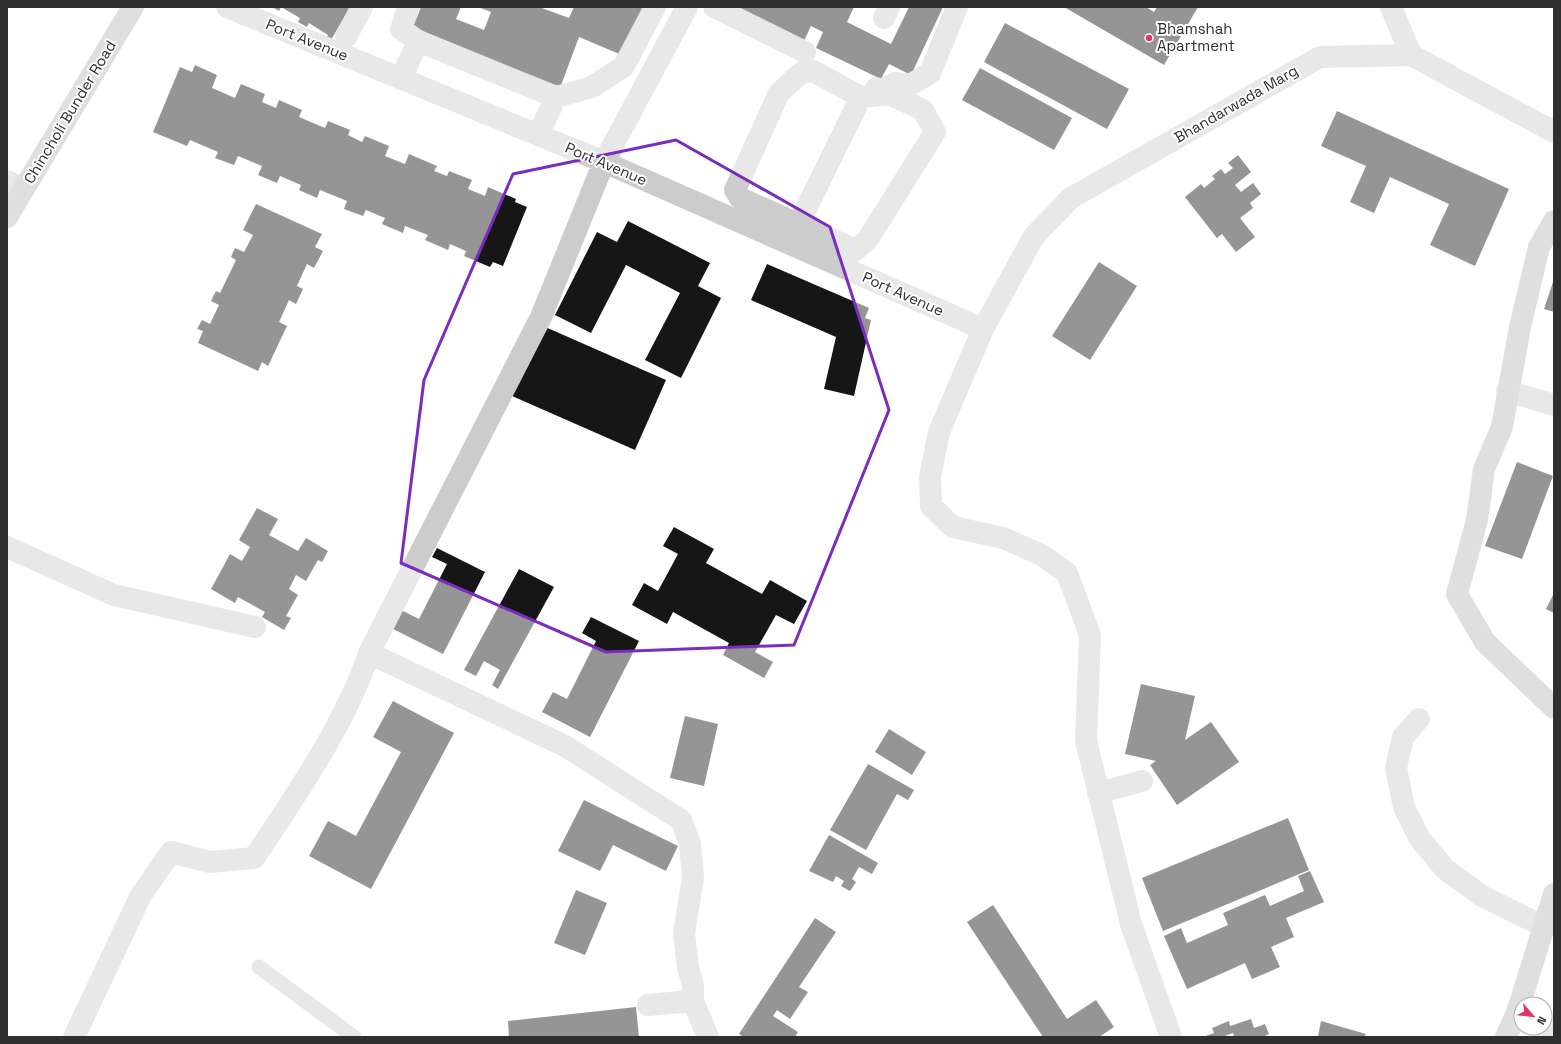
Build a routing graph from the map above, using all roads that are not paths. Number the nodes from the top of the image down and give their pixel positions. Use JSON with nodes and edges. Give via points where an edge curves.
{"nodes":[{"id":1,"x":133,"y":7,"type":"edge"},
{"id":2,"x":227,"y":7,"type":"edge"},
{"id":3,"x":362,"y":7,"type":"edge"},
{"id":4,"x":408,"y":7,"type":"edge"},
{"id":5,"x":656,"y":7,"type":"edge"},
{"id":6,"x":688,"y":7,"type":"edge"},
{"id":7,"x":714,"y":7,"type":"edge"},
{"id":8,"x":957,"y":7,"type":"edge"},
{"id":9,"x":1391,"y":7,"type":"edge"},
{"id":10,"x":346,"y":37,"type":"dead end"},
{"id":11,"x":418,"y":41,"type":"junction"},
{"id":12,"x":805,"y":52,"type":"dead end"},
{"id":13,"x":1411,"y":55,"type":"junction"},
{"id":14,"x":837,"y":69,"type":"dead end"},
{"id":15,"x":401,"y":79,"type":"junction"},
{"id":16,"x":556,"y":97,"type":"junction"},
{"id":17,"x":861,"y":97,"type":"junction"},
{"id":18,"x":1554,"y":132,"type":"edge"},
{"id":19,"x":538,"y":135,"type":"junction"},
{"id":20,"x":604,"y":162,"type":"junction"},
{"id":21,"x":15,"y":186,"type":"edge"},
{"id":22,"x":7,"y":217,"type":"edge"},
{"id":23,"x":1554,"y":221,"type":"edge"},
{"id":24,"x":799,"y":223,"type":"junction"},
{"id":25,"x":788,"y":243,"type":"junction"},
{"id":26,"x":983,"y":330,"type":"junction"},
{"id":27,"x":1507,"y":391,"type":"junction"},
{"id":28,"x":1554,"y":405,"type":"edge"},
{"id":29,"x":7,"y":547,"type":"edge"},
{"id":30,"x":256,"y":627,"type":"dead end"},
{"id":31,"x":369,"y":652,"type":"junction"},
{"id":32,"x":1554,"y":708,"type":"edge"},
{"id":33,"x":1419,"y":720,"type":"dead end"},
{"id":34,"x":1142,"y":781,"type":"dead end"},
{"id":35,"x":1098,"y":793,"type":"junction"},
{"id":36,"x":1554,"y":894,"type":"edge"},
{"id":37,"x":1545,"y":927,"type":"junction"},
{"id":38,"x":259,"y":967,"type":"dead end"},
{"id":39,"x":1524,"y":996,"type":"edge"},
{"id":40,"x":693,"y":1001,"type":"junction"},
{"id":41,"x":648,"y":1005,"type":"dead end"},
{"id":42,"x":1513,"y":1024,"type":"edge"},
{"id":43,"x":74,"y":1037,"type":"edge"},
{"id":44,"x":354,"y":1037,"type":"edge"},
{"id":45,"x":708,"y":1037,"type":"edge"},
{"id":46,"x":1172,"y":1037,"type":"edge"},
{"id":47,"x":1506,"y":1037,"type":"edge"}],
"edges":[{"from":1,"to":21,"type":"street","name":"Chincholi Bunder Road"},
{"from":2,"to":15,"type":"street","name":"Port Avenue"},
{"from":3,"to":10,"type":"street"},
{"from":4,"to":11,"type":"street","via":[[401,29]]},
{"from":5,"to":16,"type":"street","via":[[624,66],[592,88]]},
{"from":6,"to":20,"type":"street"},
{"from":7,"to":12,"type":"street"},
{"from":8,"to":14,"type":"street","via":[[930,72],[910,85],[894,83],[881,90]]},
{"from":9,"to":13,"type":"street"},
{"from":11,"to":15,"type":"street"},
{"from":11,"to":16,"type":"street"},
{"from":13,"to":18,"type":"street","name":"Bhandarwada Marg"},
{"from":13,"to":26,"type":"street","name":"Bhandarwada Marg","via":[[1320,57],[1071,198],[1034,236]]},
{"from":15,"to":19,"type":"street","name":"Port Avenue"},
{"from":16,"to":19,"type":"street"},
{"from":17,"to":24,"type":"street"},
{"from":17,"to":24,"type":"street","via":[[813,71],[802,72],[779,93],[735,190],[740,198]]},
{"from":17,"to":24,"type":"street","via":[[889,94],[923,110],[935,132],[868,239],[856,250]]},
{"from":19,"to":20,"type":"street","name":"Port Avenue"},
{"from":20,"to":25,"type":"street","name":"Port Avenue"},
{"from":20,"to":31,"type":"street","via":[[541,317]]},
{"from":21,"to":22,"type":"street","name":"Chincholi Bunder Road"},
{"from":23,"to":27,"type":"street","via":[[1539,247]]},
{"from":24,"to":25,"type":"street"},
{"from":25,"to":26,"type":"street","name":"Port Avenue"},
{"from":26,"to":35,"type":"street","name":"Bhandarwada Marg","via":[[939,432],[930,477],[931,506],[953,527],[1003,538],[1042,555],[1067,573],[1090,635],[1086,741]]},
{"from":27,"to":28,"type":"street"},
{"from":27,"to":32,"type":"street","via":[[1502,427],[1484,469],[1477,520],[1457,594],[1485,642]]},
{"from":29,"to":30,"type":"street","via":[[114,595]]},
{"from":31,"to":40,"type":"street","via":[[565,746],[681,820],[690,842],[693,878],[684,933],[688,968],[693,985]]},
{"from":31,"to":43,"type":"street","via":[[359,684],[312,767],[254,858],[210,862],[171,852],[141,895]]},
{"from":33,"to":37,"type":"street","via":[[1403,737],[1396,768],[1404,807],[1420,839],[1445,869],[1482,896]]},
{"from":34,"to":35,"type":"street"},
{"from":35,"to":46,"type":"street","name":"Bhandarwada Marg","via":[[1131,924]]},
{"from":36,"to":37,"type":"street"},
{"from":37,"to":39,"type":"street"},
{"from":38,"to":44,"type":"lane"},
{"from":40,"to":41,"type":"street"},
{"from":40,"to":45,"type":"street"},
{"from":42,"to":47,"type":"street"}]}
